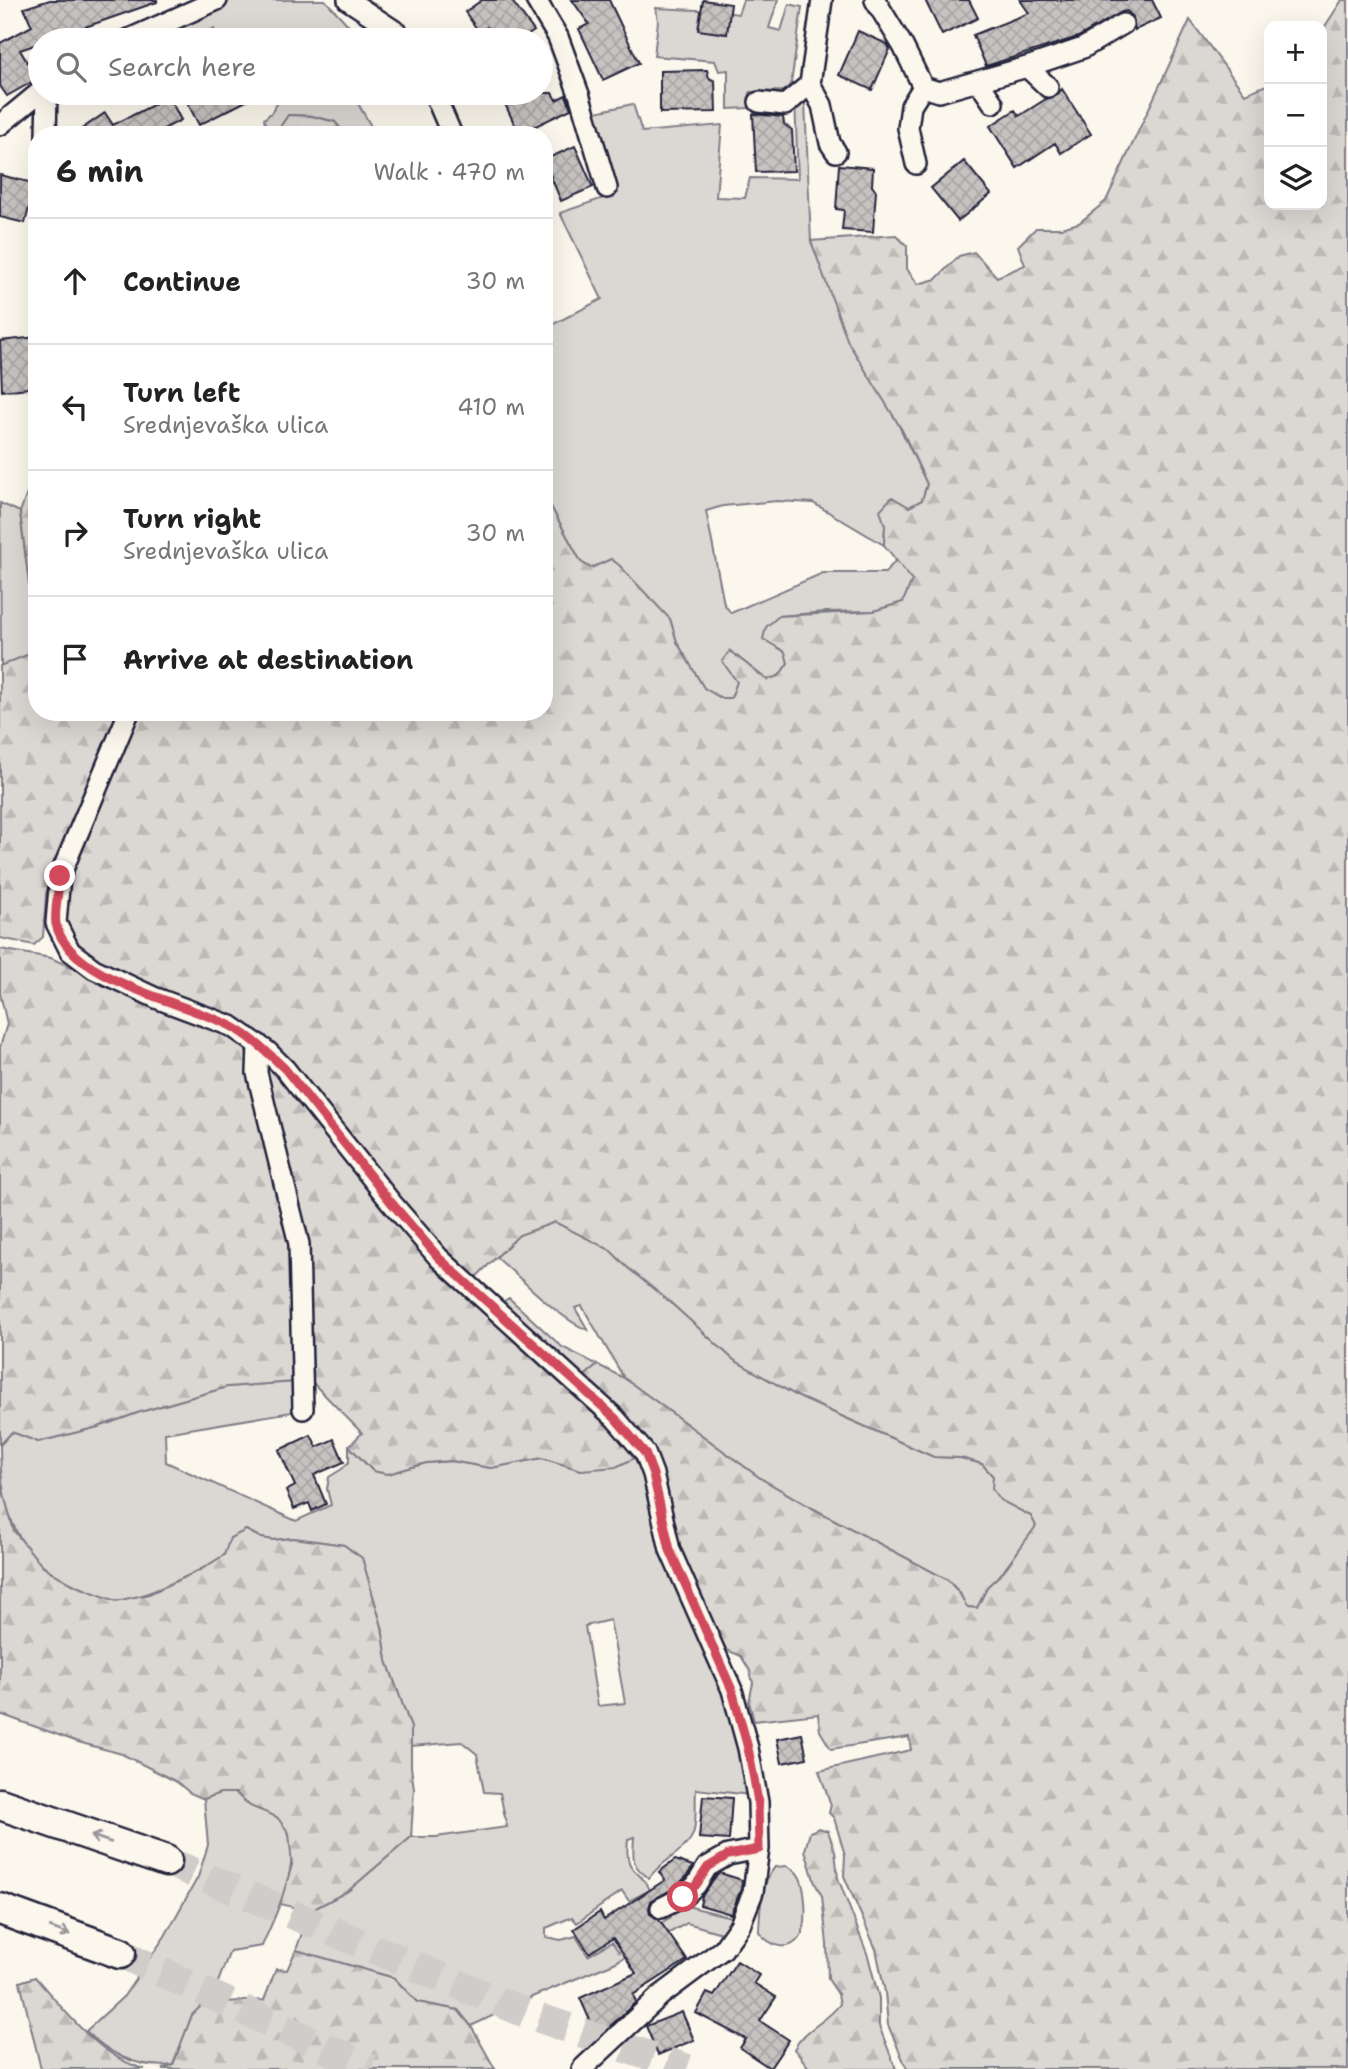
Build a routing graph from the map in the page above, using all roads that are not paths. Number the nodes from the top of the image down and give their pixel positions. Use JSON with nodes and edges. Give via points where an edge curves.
{"nodes":[{"id":1,"x":217,"y":0,"type":"edge"},
{"id":2,"x":348,"y":0,"type":"edge"},
{"id":3,"x":536,"y":0,"type":"edge"},
{"id":4,"x":822,"y":0,"type":"edge"},
{"id":5,"x":875,"y":0,"type":"edge"},
{"id":6,"x":1123,"y":24,"type":"dead end"},
{"id":7,"x":154,"y":28,"type":"edge"},
{"id":8,"x":390,"y":28,"type":"edge"},
{"id":9,"x":553,"y":28,"type":"edge"},
{"id":10,"x":553,"y":29,"type":"edge"},
{"id":11,"x":1027,"y":67,"type":"junction"},
{"id":12,"x":978,"y":81,"type":"junction"},
{"id":13,"x":810,"y":84,"type":"junction"},
{"id":14,"x":923,"y":87,"type":"junction"},
{"id":15,"x":1048,"y":87,"type":"dead end"},
{"id":16,"x":28,"y":102,"type":"edge"},
{"id":17,"x":760,"y":102,"type":"dead end"},
{"id":18,"x":993,"y":103,"type":"dead end"},
{"id":19,"x":47,"y":105,"type":"edge"},
{"id":20,"x":440,"y":105,"type":"edge"},
{"id":21,"x":0,"y":125,"type":"edge"},
{"id":22,"x":46,"y":126,"type":"edge"},
{"id":23,"x":448,"y":126,"type":"edge"},
{"id":24,"x":836,"y":152,"type":"dead end"},
{"id":25,"x":915,"y":164,"type":"dead end"},
{"id":26,"x":607,"y":187,"type":"dead end"},
{"id":27,"x":125,"y":721,"type":"edge"},
{"id":28,"x":258,"y":1044,"type":"junction"},
{"id":29,"x":303,"y":1409,"type":"dead end"},
{"id":30,"x":0,"y":1804,"type":"edge"},
{"id":31,"x":759,"y":1849,"type":"junction"},
{"id":32,"x":166,"y":1861,"type":"tunnel mouth"},
{"id":33,"x":661,"y":1908,"type":"dead end"},
{"id":34,"x":0,"y":1909,"type":"edge"},
{"id":35,"x":120,"y":1953,"type":"tunnel mouth"},
{"id":36,"x":582,"y":2069,"type":"edge"}],
"edges":[{"from":1,"to":7,"type":"street"},
{"from":2,"to":8,"type":"street"},
{"from":3,"to":9,"type":"street"},
{"from":4,"to":13,"type":"street"},
{"from":5,"to":14,"type":"street"},
{"from":6,"to":11,"type":"street"},
{"from":10,"to":26,"type":"street"},
{"from":11,"to":12,"type":"street"},
{"from":11,"to":15,"type":"street"},
{"from":12,"to":14,"type":"street","via":[[939,92]]},
{"from":12,"to":18,"type":"street"},
{"from":13,"to":17,"type":"street","via":[[785,105]]},
{"from":13,"to":24,"type":"street","via":[[822,105]]},
{"from":14,"to":25,"type":"street","via":[[911,106],[908,128]]},
{"from":16,"to":21,"type":"street"},
{"from":19,"to":22,"type":"street"},
{"from":20,"to":23,"type":"street"},
{"from":27,"to":28,"type":"street","via":[[60,876],[56,923],[70,951],[94,969],[231,1026]]},
{"from":28,"to":29,"type":"street","via":[[257,1073],[299,1244]]},
{"from":28,"to":31,"type":"street","via":[[285,1069],[439,1258],[615,1418],[645,1453],[670,1550],[732,1690],[758,1802]]},
{"from":32,"to":30,"type":"highway","one_way":true},
{"from":31,"to":33,"type":"street","via":[[728,1855],[708,1867],[683,1897]]},
{"from":31,"to":36,"type":"street","via":[[752,1892],[740,1925],[723,1949],[660,1996]]},
{"from":34,"to":35,"type":"highway","one_way":true}]}
